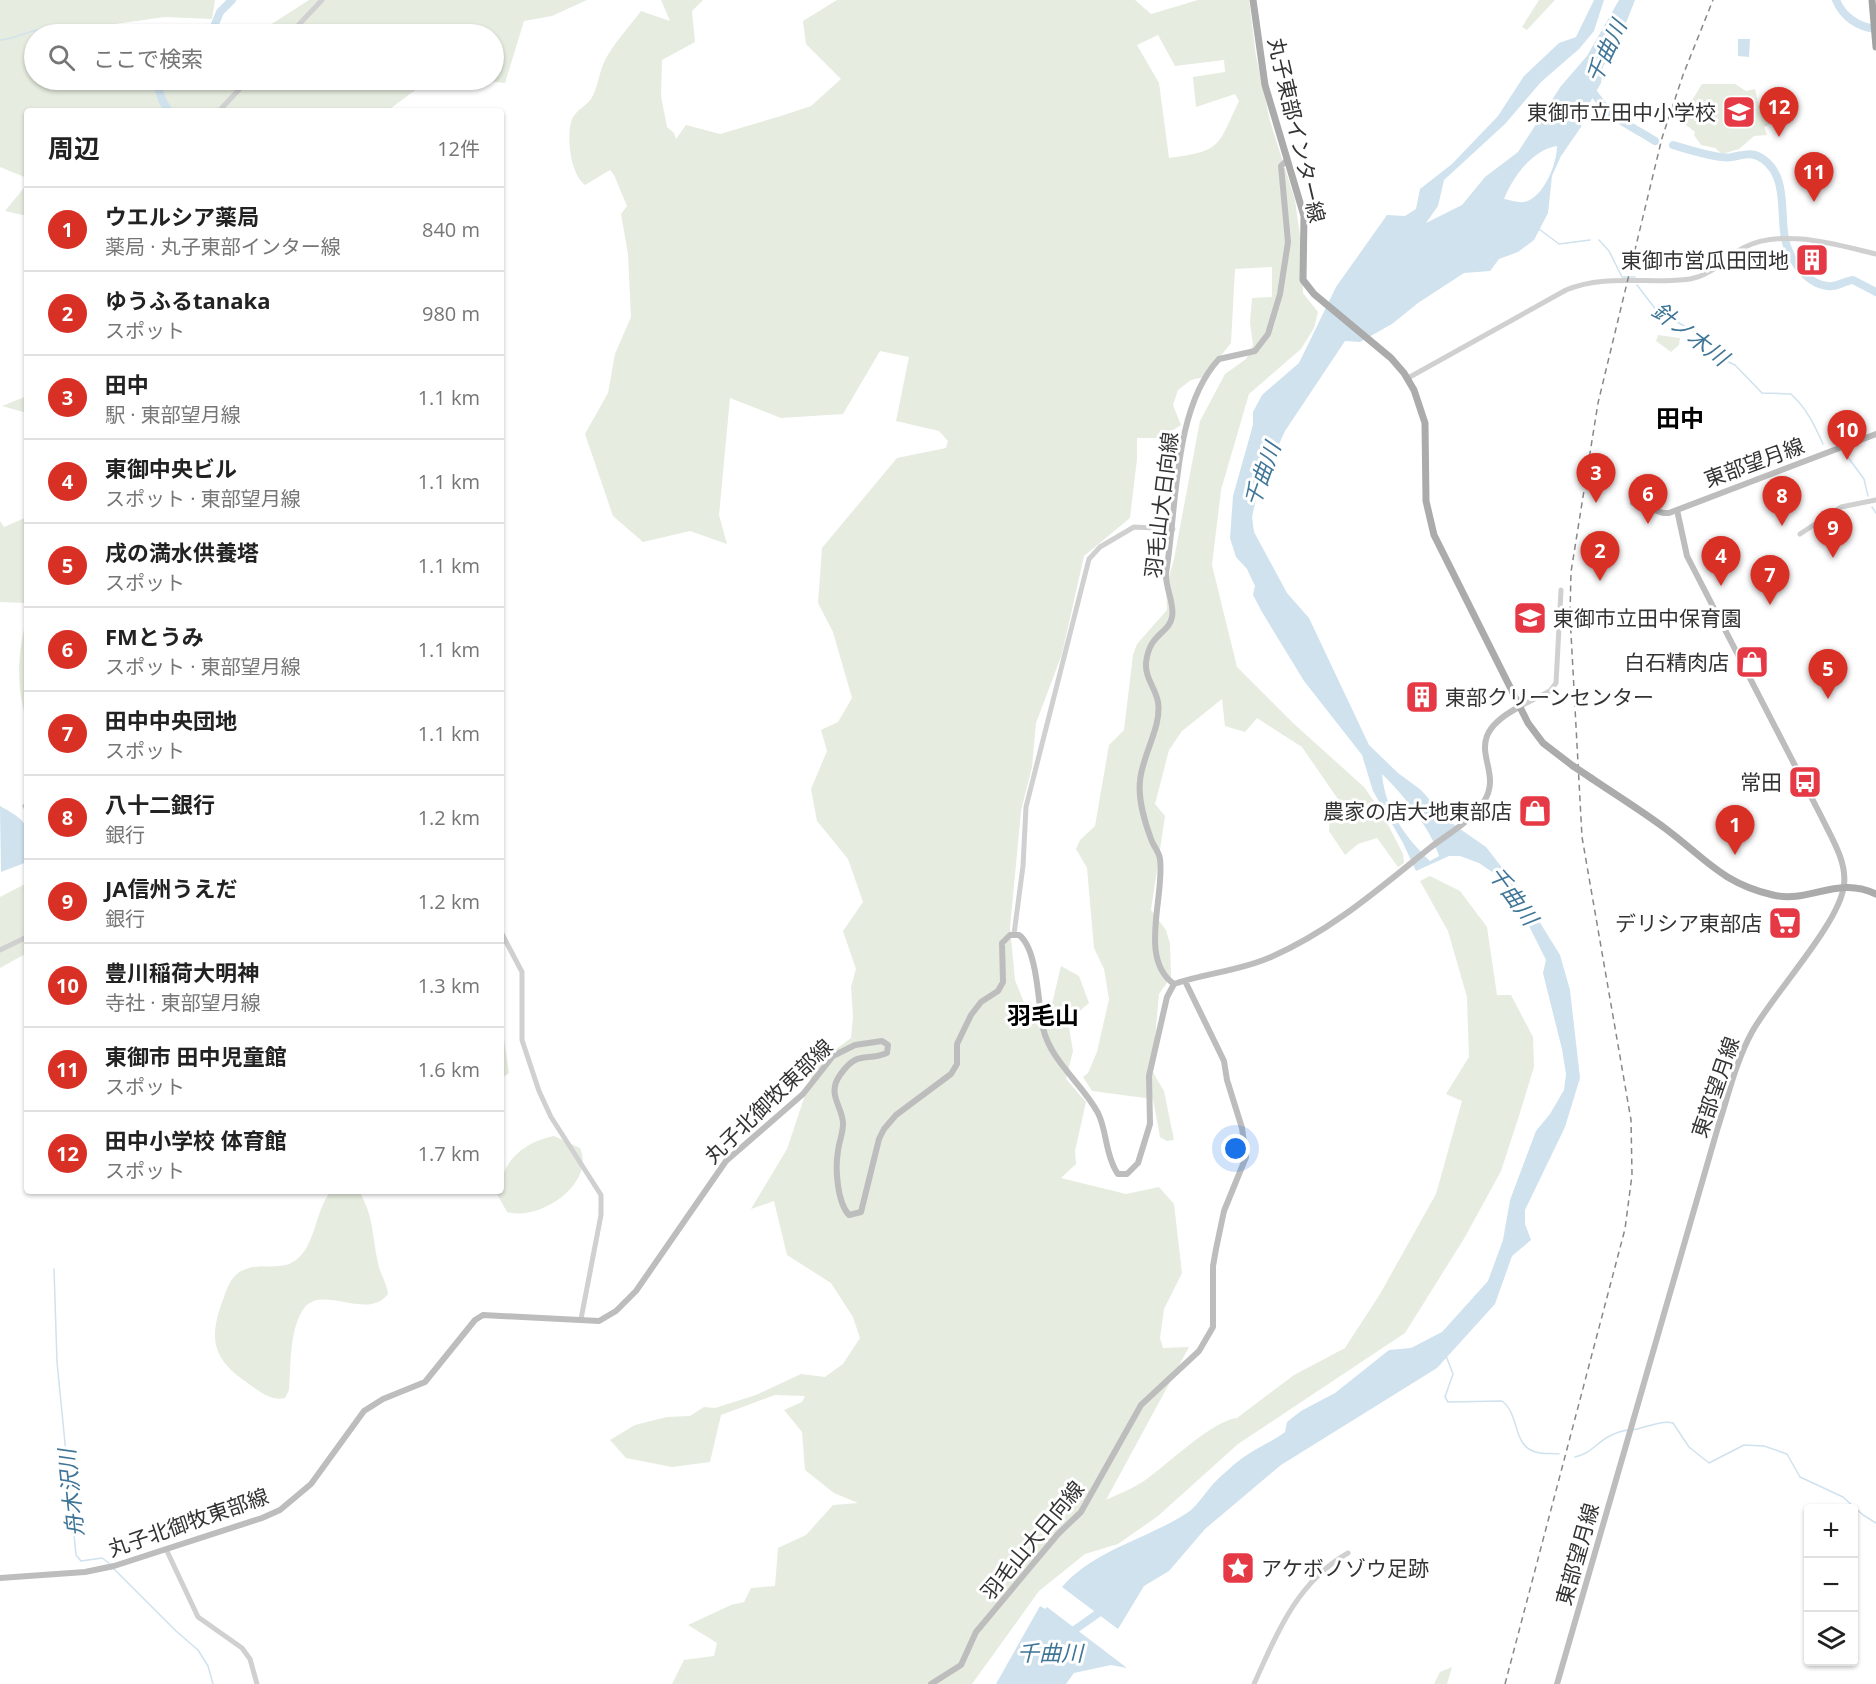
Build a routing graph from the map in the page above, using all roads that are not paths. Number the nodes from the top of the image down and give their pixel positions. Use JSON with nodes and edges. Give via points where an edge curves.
{"nodes":[{"id":1,"x":322,"y":0,"type":"edge"},
{"id":2,"x":1253,"y":0,"type":"edge"},
{"id":3,"x":1872,"y":0,"type":"edge"},
{"id":4,"x":299,"y":24,"type":"edge"},
{"id":5,"x":1876,"y":47,"type":"edge"},
{"id":6,"x":239,"y":90,"type":"edge"},
{"id":7,"x":222,"y":108,"type":"edge"},
{"id":8,"x":1287,"y":160,"type":"junction"},
{"id":9,"x":1876,"y":254,"type":"edge"},
{"id":10,"x":1408,"y":378,"type":"junction"},
{"id":11,"x":1876,"y":434,"type":"edge"},
{"id":12,"x":1876,"y":500,"type":"edge"},
{"id":13,"x":1633,"y":502,"type":"dead end"},
{"id":14,"x":1677,"y":510,"type":"junction"},
{"id":15,"x":1173,"y":529,"type":"junction"},
{"id":16,"x":1800,"y":534,"type":"dead end"},
{"id":17,"x":1562,"y":590,"type":"dead end"},
{"id":18,"x":1519,"y":707,"type":"junction"},
{"id":19,"x":1844,"y":886,"type":"junction"},
{"id":20,"x":1876,"y":894,"type":"edge"},
{"id":21,"x":1014,"y":934,"type":"junction"},
{"id":22,"x":24,"y":938,"type":"edge"},
{"id":23,"x":504,"y":938,"type":"edge"},
{"id":24,"x":0,"y":950,"type":"edge"},
{"id":25,"x":1185,"y":981,"type":"junction"},
{"id":26,"x":1174,"y":984,"type":"junction"},
{"id":27,"x":581,"y":1319,"type":"junction"},
{"id":28,"x":166,"y":1549,"type":"junction"},
{"id":29,"x":1348,"y":1553,"type":"dead end"},
{"id":30,"x":0,"y":1578,"type":"edge"},
{"id":31,"x":257,"y":1684,"type":"edge"},
{"id":32,"x":931,"y":1684,"type":"edge"},
{"id":33,"x":1254,"y":1684,"type":"edge"},
{"id":34,"x":1557,"y":1684,"type":"edge"}],
"edges":[{"from":1,"to":4,"type":"street"},
{"from":2,"to":8,"type":"main road","name":"丸子東部インター線","via":[[1265,85]]},
{"from":3,"to":5,"type":"highway"},
{"from":6,"to":7,"type":"street"},
{"from":8,"to":10,"type":"main road","name":"丸子東部インター線","via":[[1304,216],[1302,276],[1308,288]]},
{"from":8,"to":15,"type":"main road","name":"羽毛山大日向線","via":[[1281,166],[1288,242],[1280,294],[1268,334],[1255,351],[1219,359],[1198,391],[1182,452]]},
{"from":9,"to":10,"type":"street","via":[[1815,240],[1782,239],[1747,245],[1712,272],[1699,277],[1577,285]]},
{"from":10,"to":18,"type":"main road","name":"丸子東部インター線","via":[[1424,417],[1426,501],[1432,529]]},
{"from":11,"to":14,"type":"main road","name":"東部望月線"},
{"from":12,"to":16,"type":"street","via":[[1840,507]]},
{"from":13,"to":14,"type":"main road","name":"東部望月線","via":[[1663,513]]},
{"from":14,"to":19,"type":"main road","via":[[1687,556],[1817,807],[1841,860]]},
{"from":15,"to":21,"type":"street","via":[[1134,526],[1089,559],[1026,807]]},
{"from":15,"to":26,"type":"main road","name":"羽毛山大日向線","via":[[1165,584],[1173,616],[1148,650],[1147,676],[1158,702],[1139,783],[1149,832],[1160,857],[1157,957],[1165,978]]},
{"from":17,"to":18,"type":"street","via":[[1556,683]]},
{"from":18,"to":19,"type":"main road","name":"丸子東部インター線","bridge":true,"via":[[1539,738],[1573,766],[1668,830],[1732,881],[1782,896]]},
{"from":18,"to":25,"type":"main road","via":[[1498,719],[1487,735],[1489,790],[1483,804],[1469,816],[1350,912],[1278,954]]},
{"from":19,"to":20,"type":"main road","name":"丸子東部インター線"},
{"from":19,"to":34,"type":"main road","name":"東部望月線","via":[[1834,912],[1744,1048]]},
{"from":21,"to":26,"type":"main road","via":[[1026,942],[1047,1040],[1097,1111],[1118,1174],[1132,1171],[1142,1154],[1150,1124],[1149,1076],[1167,997]]},
{"from":21,"to":27,"type":"main road","name":"丸子北御牧東部線","via":[[1002,943],[1003,982],[971,1015],[957,1044],[957,1064],[951,1074],[896,1115],[881,1135],[861,1212],[849,1215],[843,1203],[837,1161],[843,1122],[835,1104],[836,1084],[856,1059],[887,1053],[888,1045],[882,1041],[855,1045],[833,1056],[803,1094],[719,1168],[627,1301],[607,1318]]},
{"from":22,"to":24,"type":"street"},
{"from":23,"to":27,"type":"street","via":[[523,976],[522,1040],[539,1091],[551,1117],[601,1195],[596,1249]]},
{"from":25,"to":26,"type":"main road"},
{"from":25,"to":32,"type":"main road","name":"羽毛山大日向線","via":[[1224,1061],[1245,1151],[1244,1166],[1224,1211],[1213,1266],[1213,1328],[1198,1351],[1142,1405],[1081,1512],[976,1632],[961,1665]]},
{"from":27,"to":28,"type":"main road","name":"丸子北御牧東部線","via":[[490,1314],[479,1317],[425,1382],[383,1399],[364,1412],[311,1484],[280,1510]]},
{"from":28,"to":30,"type":"main road","name":"丸子北御牧東部線","via":[[85,1572]]},
{"from":28,"to":31,"type":"street","via":[[198,1617],[242,1648],[253,1666]]},
{"from":29,"to":33,"type":"street","via":[[1319,1573],[1293,1603]]}]}
